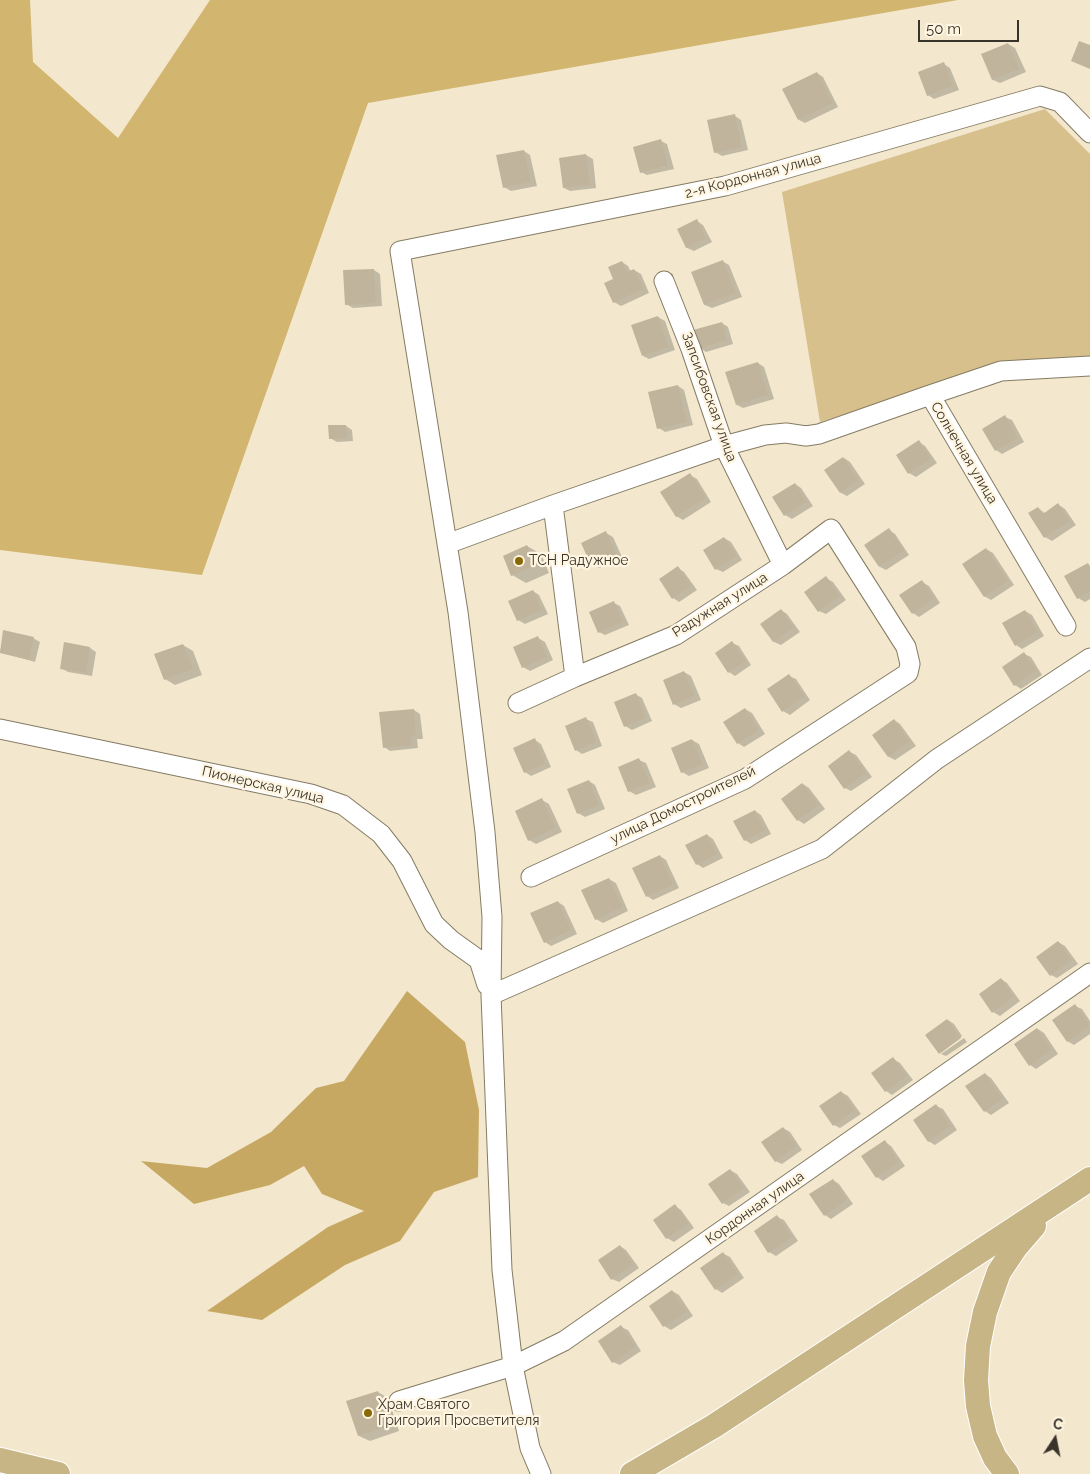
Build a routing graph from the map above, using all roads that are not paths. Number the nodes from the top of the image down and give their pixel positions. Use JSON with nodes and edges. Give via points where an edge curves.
{"nodes":[{"id":1,"x":1090,"y":132,"type":"edge"},
{"id":2,"x":664,"y":280,"type":"dead end"},
{"id":3,"x":1090,"y":366,"type":"edge"},
{"id":4,"x":930,"y":395,"type":"junction"},
{"id":5,"x":724,"y":446,"type":"junction"},
{"id":6,"x":553,"y":505,"type":"junction"},
{"id":7,"x":447,"y":544,"type":"junction"},
{"id":8,"x":783,"y":566,"type":"junction"},
{"id":9,"x":1066,"y":626,"type":"dead end"},
{"id":10,"x":906,"y":647,"type":"joint"},
{"id":11,"x":1090,"y":658,"type":"edge"},
{"id":12,"x":575,"y":677,"type":"junction"},
{"id":13,"x":518,"y":703,"type":"dead end"},
{"id":14,"x":0,"y":729,"type":"edge"},
{"id":15,"x":530,"y":877,"type":"dead end"},
{"id":16,"x":1090,"y":973,"type":"edge"},
{"id":17,"x":491,"y":995,"type":"junction"},
{"id":18,"x":1090,"y":1179,"type":"edge"},
{"id":19,"x":1063,"y":1198,"type":"junction"},
{"id":20,"x":513,"y":1366,"type":"junction"},
{"id":21,"x":399,"y":1402,"type":"dead end"},
{"id":22,"x":0,"y":1460,"type":"edge"},
{"id":23,"x":58,"y":1474,"type":"edge"},
{"id":24,"x":541,"y":1474,"type":"edge"},
{"id":25,"x":632,"y":1474,"type":"edge"},
{"id":26,"x":1007,"y":1474,"type":"edge"}],
"edges":[{"from":1,"to":7,"type":"street","name":"2-я Кордонная улица","via":[[1060,102],[1040,96],[725,186],[400,251]]},
{"from":2,"to":5,"type":"street","name":"Запсибовская улица"},
{"from":3,"to":4,"type":"street","name":"Солнечная улица","via":[[1001,371]]},
{"from":4,"to":5,"type":"street","via":[[819,434],[765,435]]},
{"from":4,"to":9,"type":"street","name":"Солнечная улица"},
{"from":5,"to":6,"type":"street"},
{"from":5,"to":8,"type":"street","name":"Запсибовская улица"},
{"from":6,"to":7,"type":"street"},
{"from":6,"to":12,"type":"street"},
{"from":7,"to":17,"type":"street","via":[[485,832],[492,917]]},
{"from":8,"to":10,"type":"street","name":"Радужная улица","via":[[832,528]]},
{"from":8,"to":12,"type":"street","name":"Радужная улица","via":[[676,635]]},
{"from":10,"to":15,"type":"street","name":"улица Домостроителей","via":[[910,664],[908,673],[745,779]]},
{"from":11,"to":17,"type":"street","via":[[937,759],[822,849]]},
{"from":12,"to":13,"type":"street","name":"Радужная улица"},
{"from":14,"to":17,"type":"street","name":"Пионерская улица","via":[[311,794],[343,805],[381,834],[402,861],[434,924],[479,960]]},
{"from":16,"to":20,"type":"street","name":"Кордонная улица","via":[[564,1341]]},
{"from":17,"to":20,"type":"street","via":[[502,1270]]},
{"from":18,"to":19,"type":"main road"},
{"from":19,"to":25,"type":"main road","via":[[714,1426]]},
{"from":19,"to":26,"type":"main road","via":[[1033,1227],[999,1272],[985,1312],[976,1380],[978,1406],[985,1436]]},
{"from":20,"to":21,"type":"street","name":"Кордонная улица"},
{"from":20,"to":24,"type":"street","via":[[530,1448]]},
{"from":22,"to":23,"type":"main road"}]}
